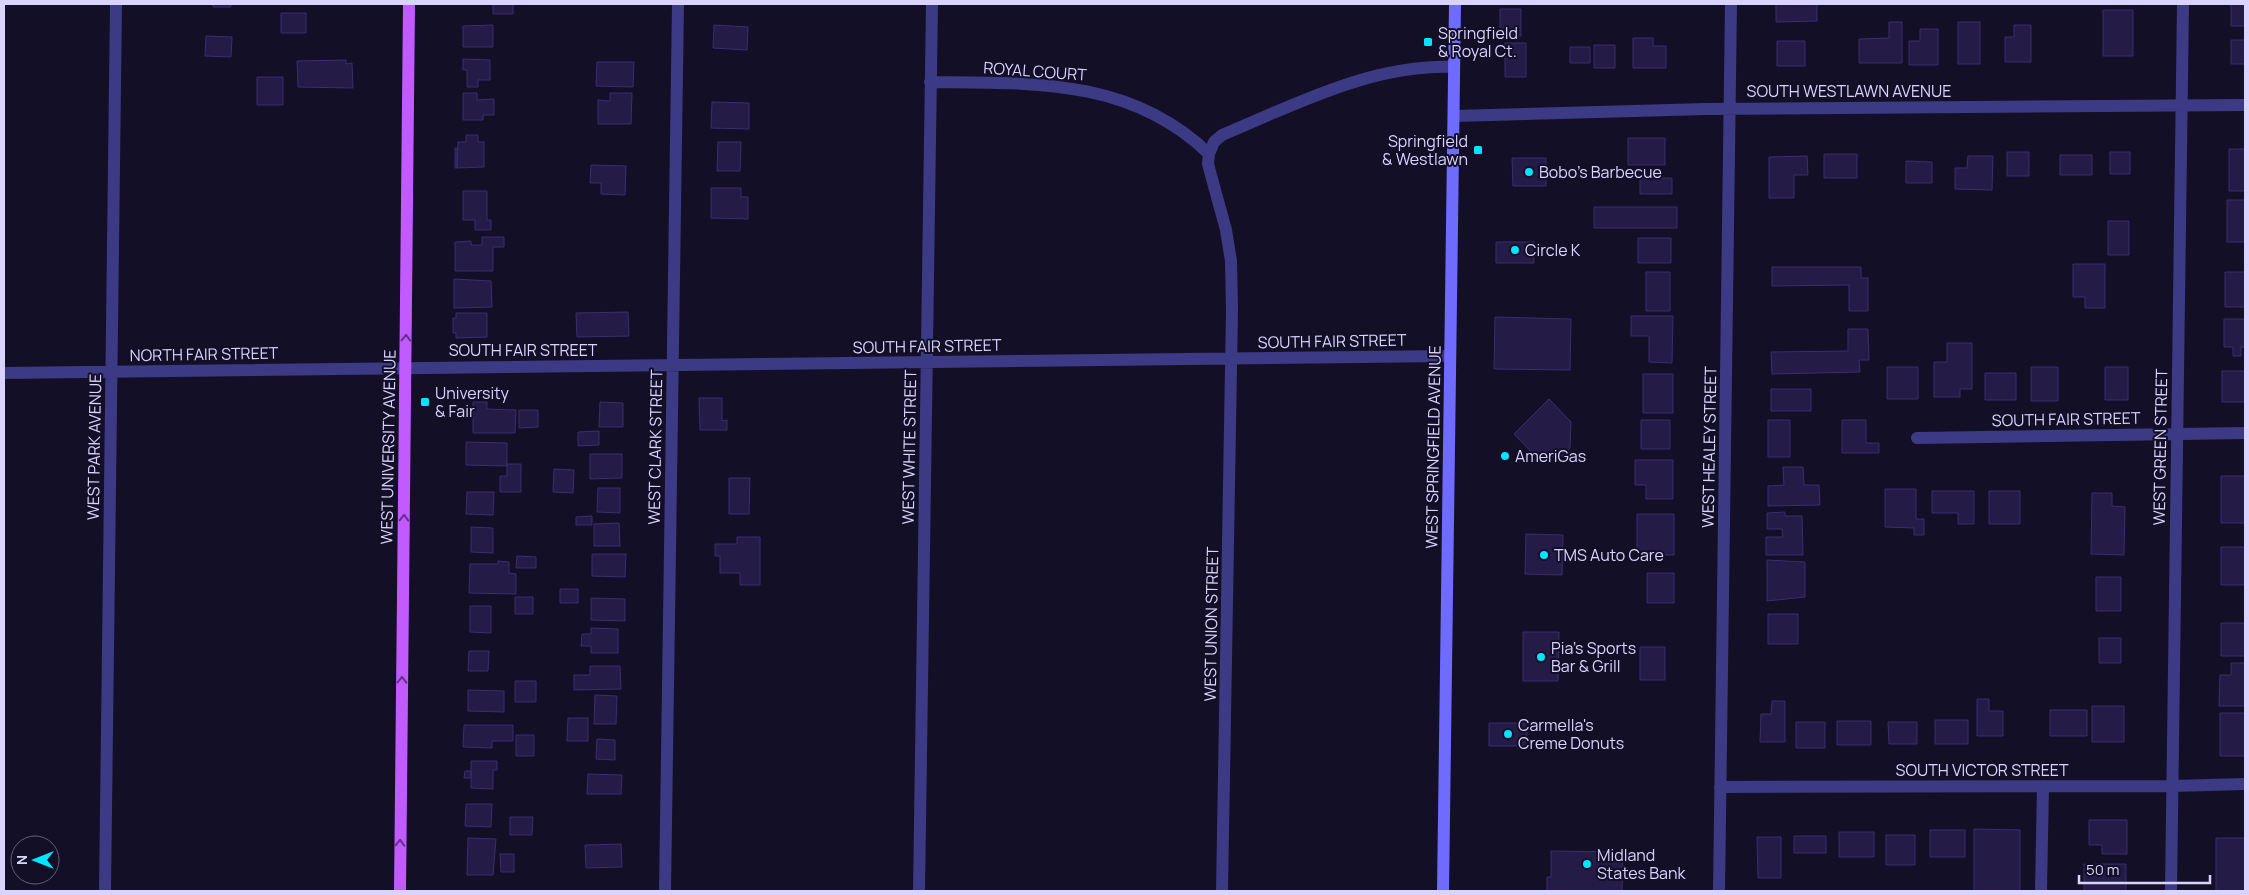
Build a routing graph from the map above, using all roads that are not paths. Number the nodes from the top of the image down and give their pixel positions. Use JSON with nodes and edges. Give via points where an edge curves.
{"nodes":[{"id":1,"x":116,"y":4,"type":"edge"},
{"id":2,"x":409,"y":4,"type":"edge"},
{"id":3,"x":678,"y":4,"type":"edge"},
{"id":4,"x":932,"y":4,"type":"edge"},
{"id":5,"x":1455,"y":4,"type":"edge"},
{"id":6,"x":1731,"y":4,"type":"edge"},
{"id":7,"x":2183,"y":4,"type":"edge"},
{"id":8,"x":1454,"y":67,"type":"junction"},
{"id":9,"x":930,"y":82,"type":"junction"},
{"id":10,"x":2245,"y":104,"type":"edge"},
{"id":11,"x":2181,"y":105,"type":"junction"},
{"id":12,"x":1729,"y":109,"type":"junction"},
{"id":13,"x":1454,"y":116,"type":"junction"},
{"id":14,"x":1209,"y":154,"type":"junction"},
{"id":15,"x":1450,"y":356,"type":"junction"},
{"id":16,"x":1231,"y":358,"type":"junction"},
{"id":17,"x":927,"y":362,"type":"junction"},
{"id":18,"x":672,"y":365,"type":"junction"},
{"id":19,"x":405,"y":367,"type":"junction"},
{"id":20,"x":111,"y":372,"type":"junction"},
{"id":21,"x":4,"y":373,"type":"edge"},
{"id":22,"x":2245,"y":433,"type":"edge"},
{"id":23,"x":2176,"y":434,"type":"junction"},
{"id":24,"x":1917,"y":438,"type":"dead end"},
{"id":25,"x":2245,"y":784,"type":"edge"},
{"id":26,"x":2042,"y":786,"type":"junction"},
{"id":27,"x":2172,"y":786,"type":"junction"},
{"id":28,"x":1720,"y":788,"type":"junction"},
{"id":29,"x":105,"y":891,"type":"edge"},
{"id":30,"x":400,"y":891,"type":"edge"},
{"id":31,"x":665,"y":891,"type":"edge"},
{"id":32,"x":919,"y":891,"type":"edge"},
{"id":33,"x":1222,"y":891,"type":"edge"},
{"id":34,"x":1443,"y":891,"type":"edge"},
{"id":35,"x":1718,"y":891,"type":"edge"},
{"id":36,"x":2042,"y":891,"type":"edge"},
{"id":37,"x":2171,"y":891,"type":"edge"}],
"edges":[{"from":1,"to":20,"type":"street","name":"WEST PARK AVENUE"},
{"from":19,"to":2,"type":"main road","name":"WEST UNIVERSITY AVENUE","one_way":true},
{"from":3,"to":18,"type":"street","name":"WEST CLARK STREET"},
{"from":4,"to":9,"type":"street","name":"WEST WHITE STREET"},
{"from":5,"to":8,"type":"main road","name":"WEST SPRINGFIELD AVENUE"},
{"from":6,"to":12,"type":"street","name":"WEST HEALEY STREET"},
{"from":7,"to":11,"type":"street","name":"WEST GREEN STREET"},
{"from":8,"to":13,"type":"main road","name":"WEST SPRINGFIELD AVENUE"},
{"from":8,"to":14,"type":"street","via":[[1410,68],[1321,93],[1222,135],[1214,142]]},
{"from":9,"to":14,"type":"street","name":"ROYAL COURT","via":[[1069,86],[1098,93],[1156,115]]},
{"from":9,"to":17,"type":"street","name":"WEST WHITE STREET"},
{"from":10,"to":11,"type":"street","name":"SOUTH WESTLAWN AVENUE"},
{"from":11,"to":12,"type":"street","name":"SOUTH WESTLAWN AVENUE"},
{"from":11,"to":23,"type":"street","name":"WEST GREEN STREET"},
{"from":12,"to":13,"type":"street","name":"SOUTH WESTLAWN AVENUE"},
{"from":12,"to":28,"type":"street","name":"WEST HEALEY STREET"},
{"from":13,"to":15,"type":"main road","name":"WEST SPRINGFIELD AVENUE"},
{"from":14,"to":16,"type":"street","via":[[1208,164],[1231,261]]},
{"from":15,"to":16,"type":"street","name":"SOUTH FAIR STREET"},
{"from":15,"to":34,"type":"main road","name":"WEST SPRINGFIELD AVENUE"},
{"from":16,"to":17,"type":"street","name":"SOUTH FAIR STREET"},
{"from":16,"to":33,"type":"street","name":"WEST UNION STREET"},
{"from":17,"to":18,"type":"street","name":"SOUTH FAIR STREET"},
{"from":17,"to":32,"type":"street","name":"WEST WHITE STREET"},
{"from":18,"to":19,"type":"street","name":"SOUTH FAIR STREET"},
{"from":18,"to":31,"type":"street","name":"WEST CLARK STREET"},
{"from":19,"to":20,"type":"street","name":"NORTH FAIR STREET"},
{"from":30,"to":19,"type":"main road","name":"WEST UNIVERSITY AVENUE","one_way":true},
{"from":20,"to":21,"type":"street","name":"NORTH FAIR STREET"},
{"from":20,"to":29,"type":"street","name":"WEST PARK AVENUE"},
{"from":22,"to":23,"type":"street","name":"SOUTH FAIR STREET"},
{"from":23,"to":24,"type":"street","name":"SOUTH FAIR STREET"},
{"from":23,"to":27,"type":"street","name":"WEST GREEN STREET"},
{"from":25,"to":27,"type":"street","name":"SOUTH VICTOR STREET"},
{"from":26,"to":27,"type":"street","name":"SOUTH VICTOR STREET"},
{"from":26,"to":28,"type":"street","name":"SOUTH VICTOR STREET"},
{"from":26,"to":36,"type":"street"},
{"from":27,"to":37,"type":"street","name":"WEST GREEN STREET"},
{"from":28,"to":35,"type":"street","name":"WEST HEALEY STREET"}]}
